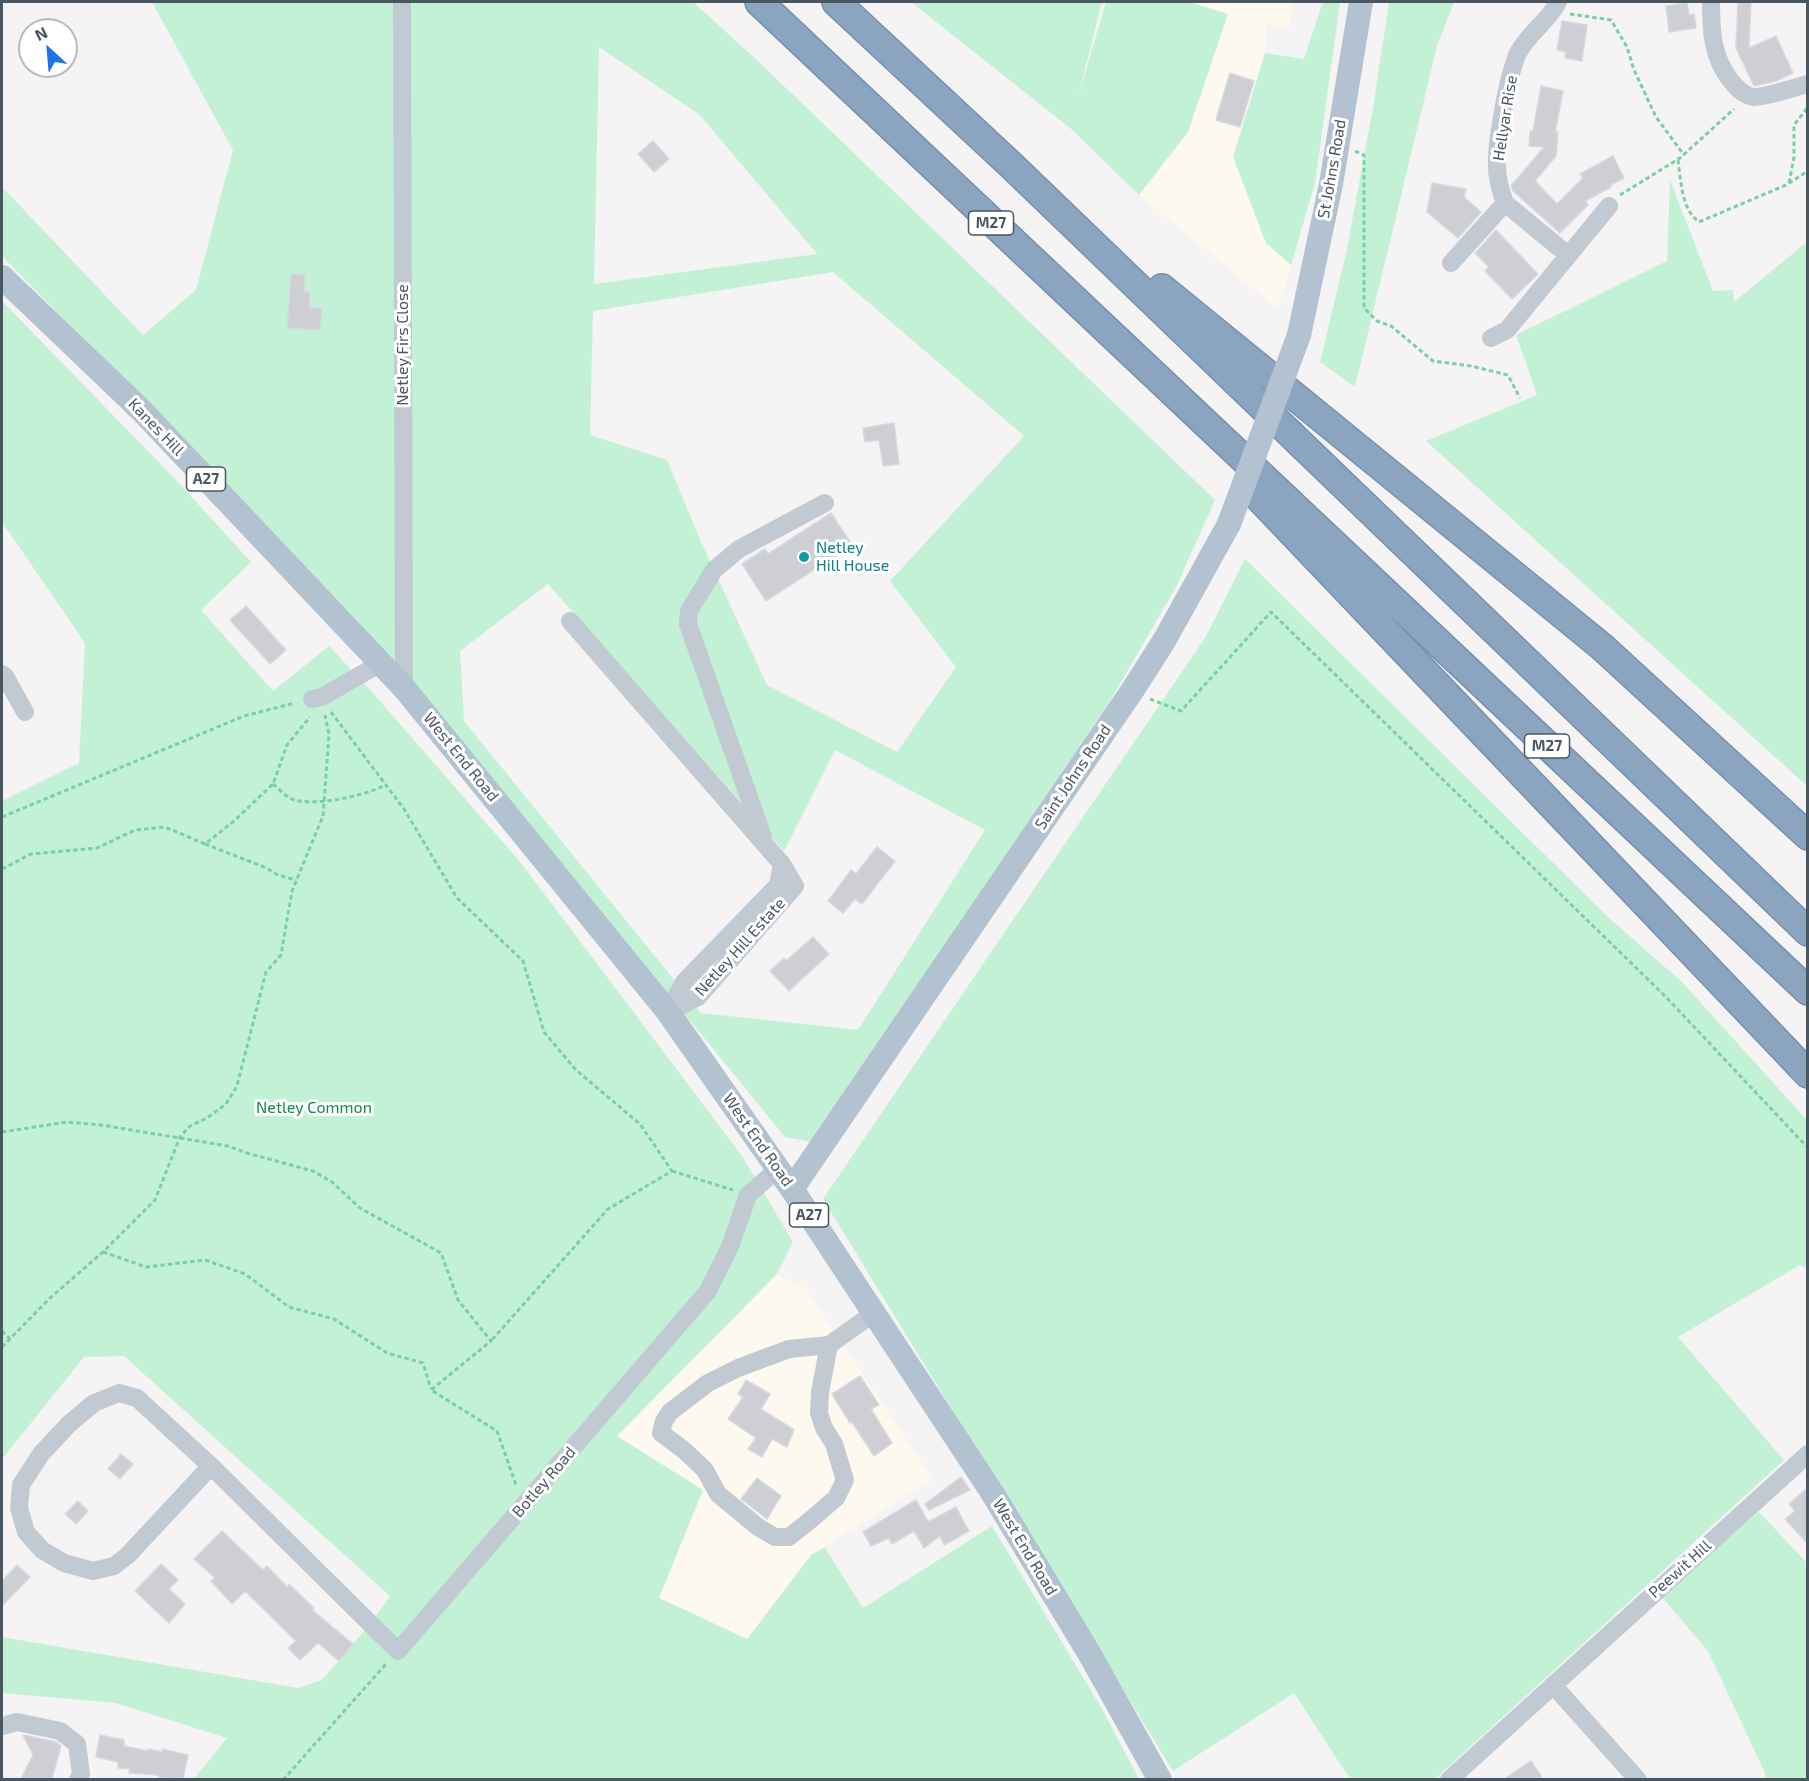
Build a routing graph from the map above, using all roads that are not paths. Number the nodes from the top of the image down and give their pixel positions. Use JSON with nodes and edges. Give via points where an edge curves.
{"nodes":[{"id":1,"x":402,"y":2,"type":"edge"},
{"id":2,"x":759,"y":2,"type":"edge"},
{"id":3,"x":836,"y":2,"type":"edge"},
{"id":4,"x":1361,"y":2,"type":"edge"},
{"id":5,"x":1711,"y":2,"type":"edge"},
{"id":6,"x":1556,"y":6,"type":"edge"},
{"id":7,"x":1808,"y":84,"type":"edge"},
{"id":8,"x":1012,"y":166,"type":"junction"},
{"id":9,"x":1505,"y":203,"type":"junction"},
{"id":10,"x":1609,"y":206,"type":"road end"},
{"id":11,"x":1568,"y":255,"type":"junction"},
{"id":12,"x":1451,"y":263,"type":"dead end"},
{"id":13,"x":1046,"y":275,"type":"junction"},
{"id":14,"x":2,"y":277,"type":"edge"},
{"id":15,"x":1299,"y":335,"type":"joint"},
{"id":16,"x":1491,"y":338,"type":"dead end"},
{"id":17,"x":825,"y":503,"type":"dead end"},
{"id":18,"x":570,"y":621,"type":"dead end"},
{"id":19,"x":381,"y":663,"type":"junction"},
{"id":20,"x":2,"y":674,"type":"edge"},
{"id":21,"x":404,"y":688,"type":"junction"},
{"id":22,"x":319,"y":702,"type":"road end"},
{"id":23,"x":25,"y":712,"type":"dead end"},
{"id":24,"x":1808,"y":836,"type":"edge"},
{"id":25,"x":767,"y":847,"type":"junction"},
{"id":26,"x":1808,"y":932,"type":"edge"},
{"id":27,"x":1808,"y":991,"type":"edge"},
{"id":28,"x":668,"y":1012,"type":"junction"},
{"id":29,"x":1808,"y":1074,"type":"edge"},
{"id":30,"x":778,"y":1168,"type":"junction"},
{"id":31,"x":792,"y":1189,"type":"junction"},
{"id":32,"x":874,"y":1313,"type":"junction"},
{"id":33,"x":829,"y":1345,"type":"junction"},
{"id":34,"x":1808,"y":1454,"type":"edge"},
{"id":35,"x":211,"y":1466,"type":"junction"},
{"id":36,"x":1553,"y":1685,"type":"junction"},
{"id":37,"x":2,"y":1726,"type":"edge"},
{"id":38,"x":1458,"y":1776,"type":"edge"},
{"id":39,"x":78,"y":1779,"type":"edge"},
{"id":40,"x":1160,"y":1779,"type":"edge"},
{"id":41,"x":1638,"y":1779,"type":"edge"}],
"edges":[{"from":1,"to":21,"type":"street","name":"Netley Firs Close"},
{"from":2,"to":13,"type":"highway","number":"M27"},
{"from":3,"to":8,"type":"highway","number":"M27"},
{"from":4,"to":15,"type":"main road","name":"St Johns Road","via":[[1338,143]]},
{"from":5,"to":7,"type":"street","via":[[1716,55],[1738,90],[1754,97]]},
{"from":6,"to":9,"type":"street","name":"Hellyar Rise","via":[[1519,52],[1511,74],[1498,147],[1497,169]]},
{"from":8,"to":24,"type":"highway","number":"M27","via":[[1601,646]]},
{"from":8,"to":26,"type":"highway","number":"M27"},
{"from":9,"to":11,"type":"street"},
{"from":9,"to":12,"type":"street"},
{"from":10,"to":11,"type":"street"},
{"from":11,"to":16,"type":"street","via":[[1507,330]]},
{"from":13,"to":27,"type":"highway","number":"M27"},
{"from":13,"to":29,"type":"highway","number":"M27"},
{"from":14,"to":19,"type":"main road","name":"Kanes Hill","number":"A27","via":[[141,410]]},
{"from":15,"to":31,"type":"main road","name":"Saint Johns Road","bridge":true,"via":[[1229,524],[1164,640]]},
{"from":17,"to":25,"type":"street","via":[[739,549],[714,570],[689,611],[688,624]]},
{"from":18,"to":25,"type":"street","name":"Netley Hill Estate"},
{"from":19,"to":21,"type":"main road","name":"Kanes Hill","number":"A27"},
{"from":19,"to":22,"type":"street"},
{"from":20,"to":23,"type":"street"},
{"from":21,"to":28,"type":"main road","name":"West End Road","number":"A27"},
{"from":25,"to":28,"type":"street","name":"Netley Hill Estate","via":[[782,864],[778,885],[684,982]]},
{"from":28,"to":30,"type":"main road","name":"West End Road","number":"A27"},
{"from":30,"to":31,"type":"main road","name":"West End Road","number":"A27"},
{"from":30,"to":35,"type":"street","name":"Botley Road","via":[[748,1195],[730,1247],[708,1291],[398,1651]]},
{"from":31,"to":32,"type":"main road","name":"West End Road","number":"A27"},
{"from":32,"to":33,"type":"street"},
{"from":32,"to":40,"type":"main road","name":"West End Road","number":"A27","via":[[993,1494]]},
{"from":33,"to":33,"type":"street","via":[[819,1413],[845,1480],[836,1498],[789,1537],[775,1537],[718,1494],[705,1470],[661,1433],[664,1421],[708,1383],[738,1368],[789,1349]]},
{"from":34,"to":36,"type":"street","name":"Peewit Hill"},
{"from":35,"to":35,"type":"street","via":[[137,1398],[119,1393],[94,1403],[41,1454],[21,1485],[19,1508],[26,1532],[42,1550],[64,1563],[93,1571],[114,1566],[128,1555]]},
{"from":36,"to":38,"type":"street","name":"Peewit Hill"},
{"from":36,"to":41,"type":"street"},
{"from":37,"to":39,"type":"street","via":[[17,1722],[60,1731],[77,1744],[81,1774]]}]}
